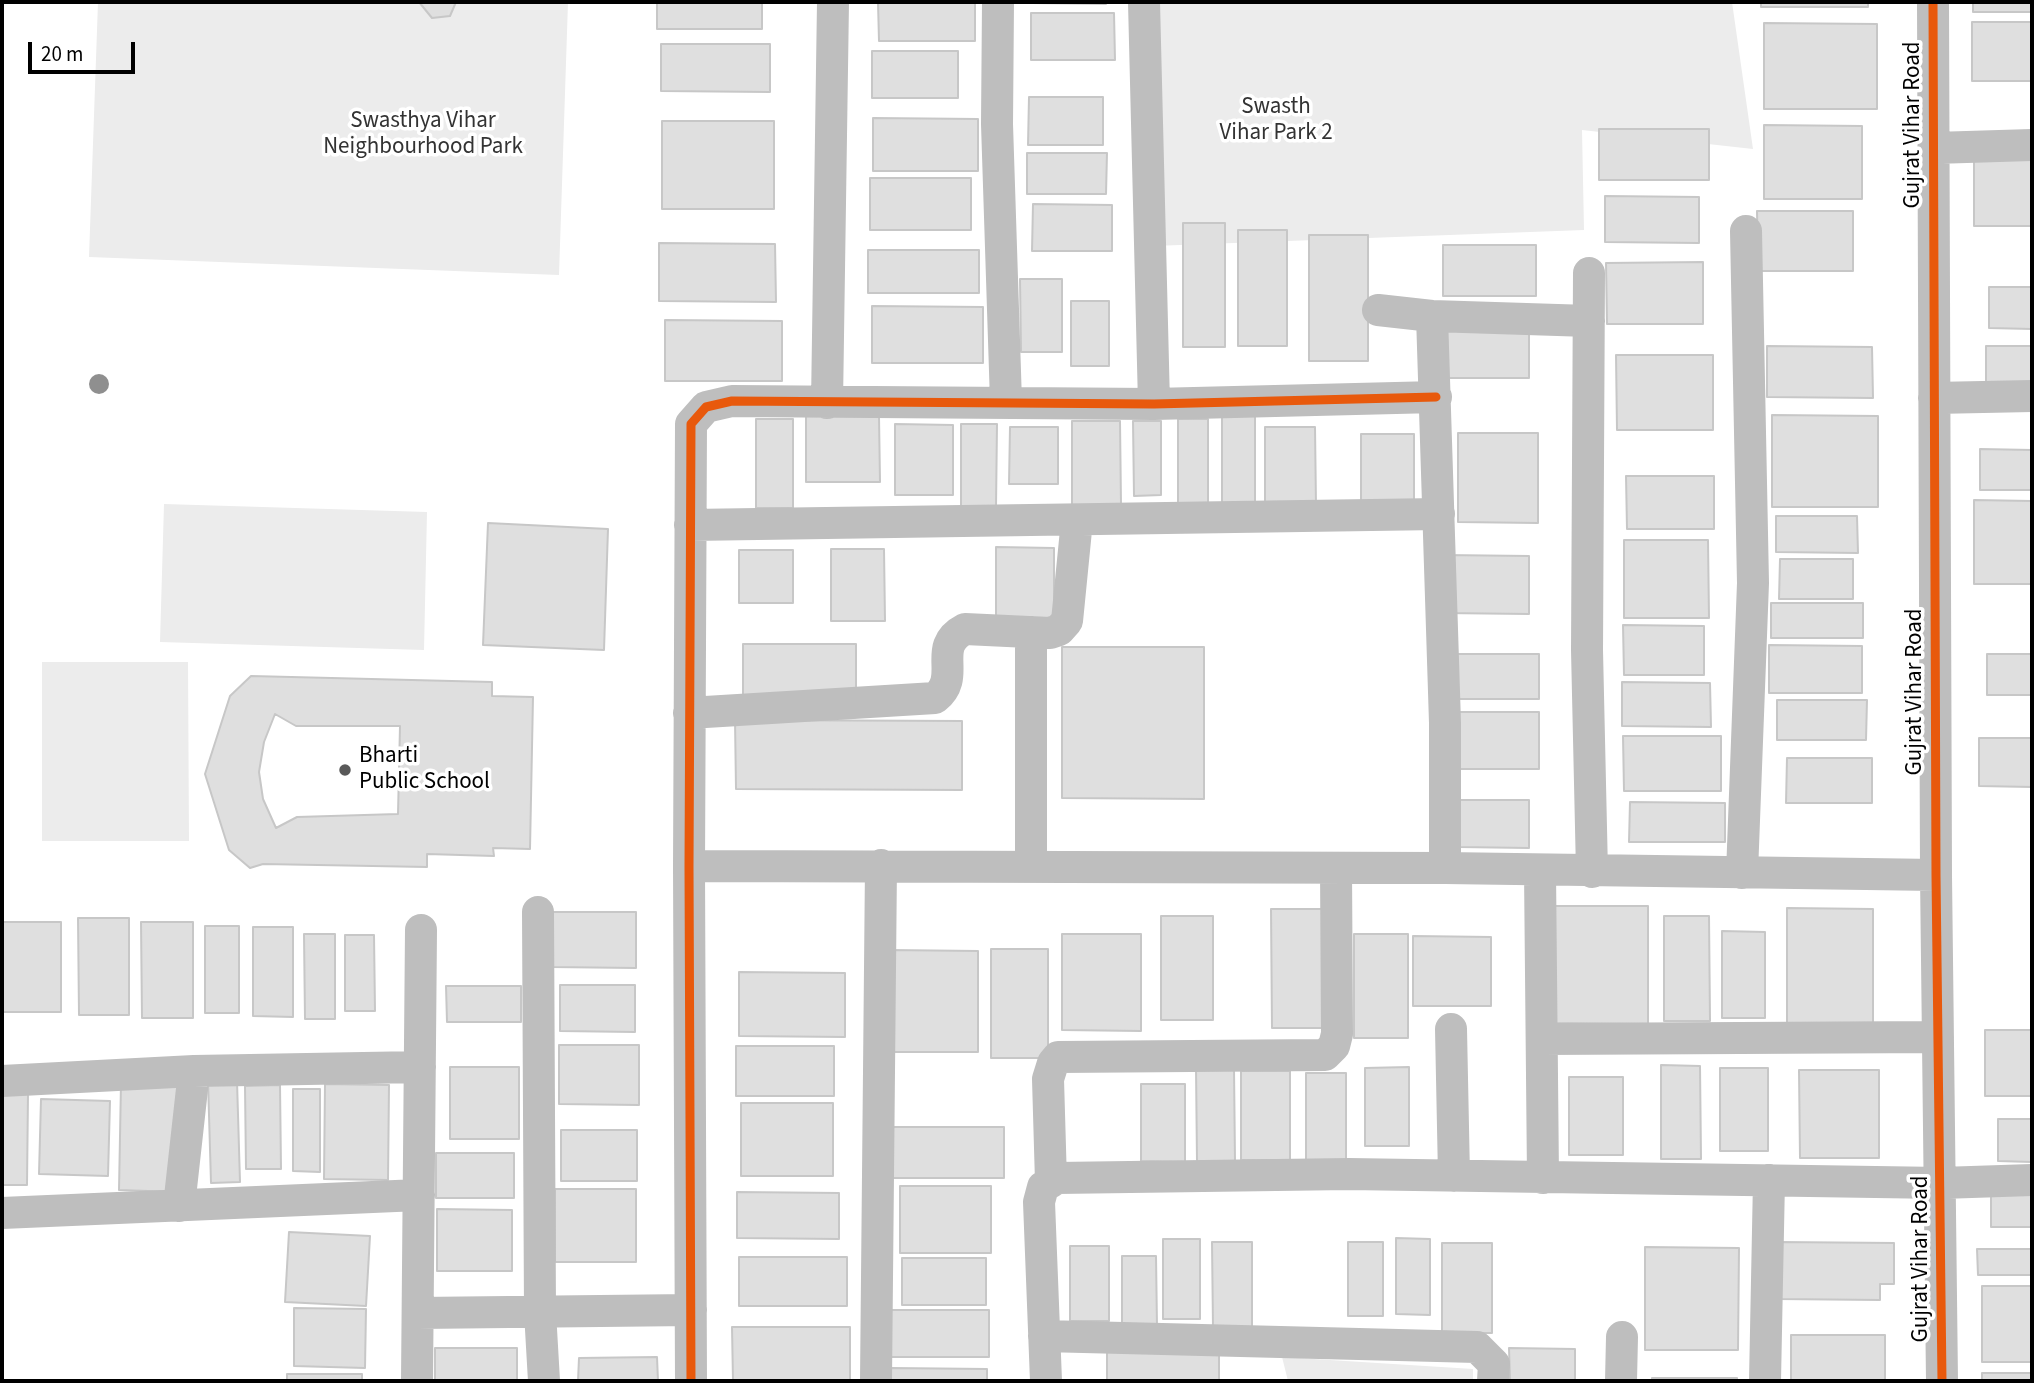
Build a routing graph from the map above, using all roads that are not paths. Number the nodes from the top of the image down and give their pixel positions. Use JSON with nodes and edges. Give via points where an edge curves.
{"nodes":[{"id":1,"x":833,"y":2,"type":"edge"},
{"id":2,"x":998,"y":2,"type":"edge"},
{"id":3,"x":1144,"y":2,"type":"edge"},
{"id":4,"x":1933,"y":2,"type":"edge"},
{"id":5,"x":2032,"y":145,"type":"edge"},
{"id":6,"x":1934,"y":148,"type":"junction"},
{"id":7,"x":1746,"y":231,"type":"dead end"},
{"id":8,"x":1590,"y":273,"type":"dead end"},
{"id":9,"x":1378,"y":310,"type":"dead end"},
{"id":10,"x":1432,"y":316,"type":"junction"},
{"id":11,"x":1589,"y":321,"type":"junction"},
{"id":12,"x":2032,"y":396,"type":"edge"},
{"id":13,"x":1436,"y":397,"type":"junction"},
{"id":14,"x":1934,"y":398,"type":"junction"},
{"id":15,"x":1006,"y":402,"type":"junction"},
{"id":16,"x":827,"y":403,"type":"junction"},
{"id":17,"x":1154,"y":404,"type":"junction"},
{"id":18,"x":1439,"y":514,"type":"junction"},
{"id":19,"x":1077,"y":520,"type":"junction"},
{"id":20,"x":690,"y":525,"type":"junction"},
{"id":21,"x":1031,"y":632,"type":"junction"},
{"id":22,"x":689,"y":713,"type":"junction"},
{"id":23,"x":881,"y":865,"type":"junction"},
{"id":24,"x":689,"y":866,"type":"junction"},
{"id":25,"x":1031,"y":866,"type":"junction"},
{"id":26,"x":1336,"y":868,"type":"junction"},
{"id":27,"x":1445,"y":869,"type":"junction"},
{"id":28,"x":1540,"y":870,"type":"junction"},
{"id":29,"x":1592,"y":872,"type":"junction"},
{"id":30,"x":1742,"y":873,"type":"junction"},
{"id":31,"x":1936,"y":875,"type":"junction"},
{"id":32,"x":538,"y":912,"type":"dead end"},
{"id":33,"x":421,"y":930,"type":"dead end"},
{"id":34,"x":1451,"y":1029,"type":"dead end"},
{"id":35,"x":1938,"y":1037,"type":"junction"},
{"id":36,"x":1542,"y":1039,"type":"junction"},
{"id":37,"x":420,"y":1067,"type":"junction"},
{"id":38,"x":194,"y":1071,"type":"junction"},
{"id":39,"x":2,"y":1081,"type":"edge"},
{"id":40,"x":1454,"y":1176,"type":"junction"},
{"id":41,"x":1543,"y":1178,"type":"junction"},
{"id":42,"x":1769,"y":1180,"type":"junction"},
{"id":43,"x":2032,"y":1180,"type":"edge"},
{"id":44,"x":1051,"y":1182,"type":"junction"},
{"id":45,"x":1941,"y":1183,"type":"junction"},
{"id":46,"x":419,"y":1195,"type":"junction"},
{"id":47,"x":178,"y":1206,"type":"junction"},
{"id":48,"x":2,"y":1213,"type":"edge"},
{"id":49,"x":691,"y":1310,"type":"junction"},
{"id":50,"x":540,"y":1312,"type":"junction"},
{"id":51,"x":418,"y":1313,"type":"junction"},
{"id":52,"x":1044,"y":1336,"type":"junction"},
{"id":53,"x":1622,"y":1337,"type":"dead end"},
{"id":54,"x":417,"y":1381,"type":"edge"},
{"id":55,"x":544,"y":1381,"type":"edge"},
{"id":56,"x":691,"y":1381,"type":"edge"},
{"id":57,"x":876,"y":1381,"type":"edge"},
{"id":58,"x":1046,"y":1381,"type":"edge"},
{"id":59,"x":1493,"y":1381,"type":"edge"},
{"id":60,"x":1621,"y":1381,"type":"edge"},
{"id":61,"x":1765,"y":1381,"type":"edge"},
{"id":62,"x":1942,"y":1381,"type":"edge"}],
"edges":[{"from":1,"to":16,"type":"street"},
{"from":2,"to":15,"type":"street"},
{"from":3,"to":17,"type":"street"},
{"from":4,"to":6,"type":"street","name":"Gujrat Vihar Road"},
{"from":5,"to":6,"type":"street"},
{"from":6,"to":14,"type":"street","name":"Gujrat Vihar Road"},
{"from":7,"to":30,"type":"street","via":[[1753,583]]},
{"from":8,"to":11,"type":"street"},
{"from":9,"to":10,"type":"street"},
{"from":10,"to":11,"type":"street"},
{"from":10,"to":13,"type":"street"},
{"from":11,"to":29,"type":"street","via":[[1587,650]]},
{"from":12,"to":14,"type":"street"},
{"from":13,"to":17,"type":"street"},
{"from":13,"to":18,"type":"street"},
{"from":14,"to":31,"type":"street","name":"Gujrat Vihar Road"},
{"from":15,"to":16,"type":"street"},
{"from":15,"to":17,"type":"street"},
{"from":16,"to":20,"type":"street","via":[[732,401],[706,407],[691,424]]},
{"from":18,"to":19,"type":"street"},
{"from":18,"to":27,"type":"street"},
{"from":19,"to":20,"type":"street"},
{"from":19,"to":21,"type":"street","via":[[1067,621],[1050,633]]},
{"from":20,"to":22,"type":"street"},
{"from":21,"to":22,"type":"street","via":[[965,629],[953,635],[944,691],[935,698]]},
{"from":21,"to":25,"type":"street"},
{"from":22,"to":24,"type":"street"},
{"from":23,"to":24,"type":"street"},
{"from":23,"to":25,"type":"street"},
{"from":23,"to":57,"type":"street"},
{"from":24,"to":49,"type":"street"},
{"from":25,"to":26,"type":"street"},
{"from":26,"to":27,"type":"street"},
{"from":26,"to":44,"type":"street","via":[[1337,1034],[1325,1055],[1058,1057],[1048,1079]]},
{"from":27,"to":28,"type":"street"},
{"from":28,"to":29,"type":"street"},
{"from":28,"to":36,"type":"street"},
{"from":29,"to":30,"type":"street"},
{"from":30,"to":31,"type":"street"},
{"from":31,"to":35,"type":"street","name":"Gujrat Vihar Road"},
{"from":32,"to":50,"type":"street"},
{"from":33,"to":37,"type":"street"},
{"from":34,"to":40,"type":"street"},
{"from":35,"to":36,"type":"street"},
{"from":35,"to":45,"type":"street","name":"Gujrat Vihar Road"},
{"from":36,"to":41,"type":"street"},
{"from":37,"to":38,"type":"street"},
{"from":37,"to":46,"type":"street"},
{"from":38,"to":39,"type":"street"},
{"from":38,"to":47,"type":"street"},
{"from":40,"to":41,"type":"street"},
{"from":40,"to":44,"type":"street","via":[[1067,1177]]},
{"from":41,"to":42,"type":"street"},
{"from":42,"to":45,"type":"street"},
{"from":42,"to":61,"type":"street"},
{"from":43,"to":45,"type":"street"},
{"from":44,"to":52,"type":"street","via":[[1043,1187],[1039,1202]]},
{"from":45,"to":62,"type":"street","name":"Gujrat Vihar Road"},
{"from":46,"to":47,"type":"street"},
{"from":46,"to":51,"type":"street"},
{"from":47,"to":48,"type":"street"},
{"from":49,"to":50,"type":"street"},
{"from":49,"to":56,"type":"street"},
{"from":50,"to":51,"type":"street"},
{"from":50,"to":55,"type":"street"},
{"from":51,"to":54,"type":"street"},
{"from":52,"to":58,"type":"street"},
{"from":52,"to":59,"type":"street","via":[[1477,1347],[1494,1364]]},
{"from":53,"to":60,"type":"street"}]}
